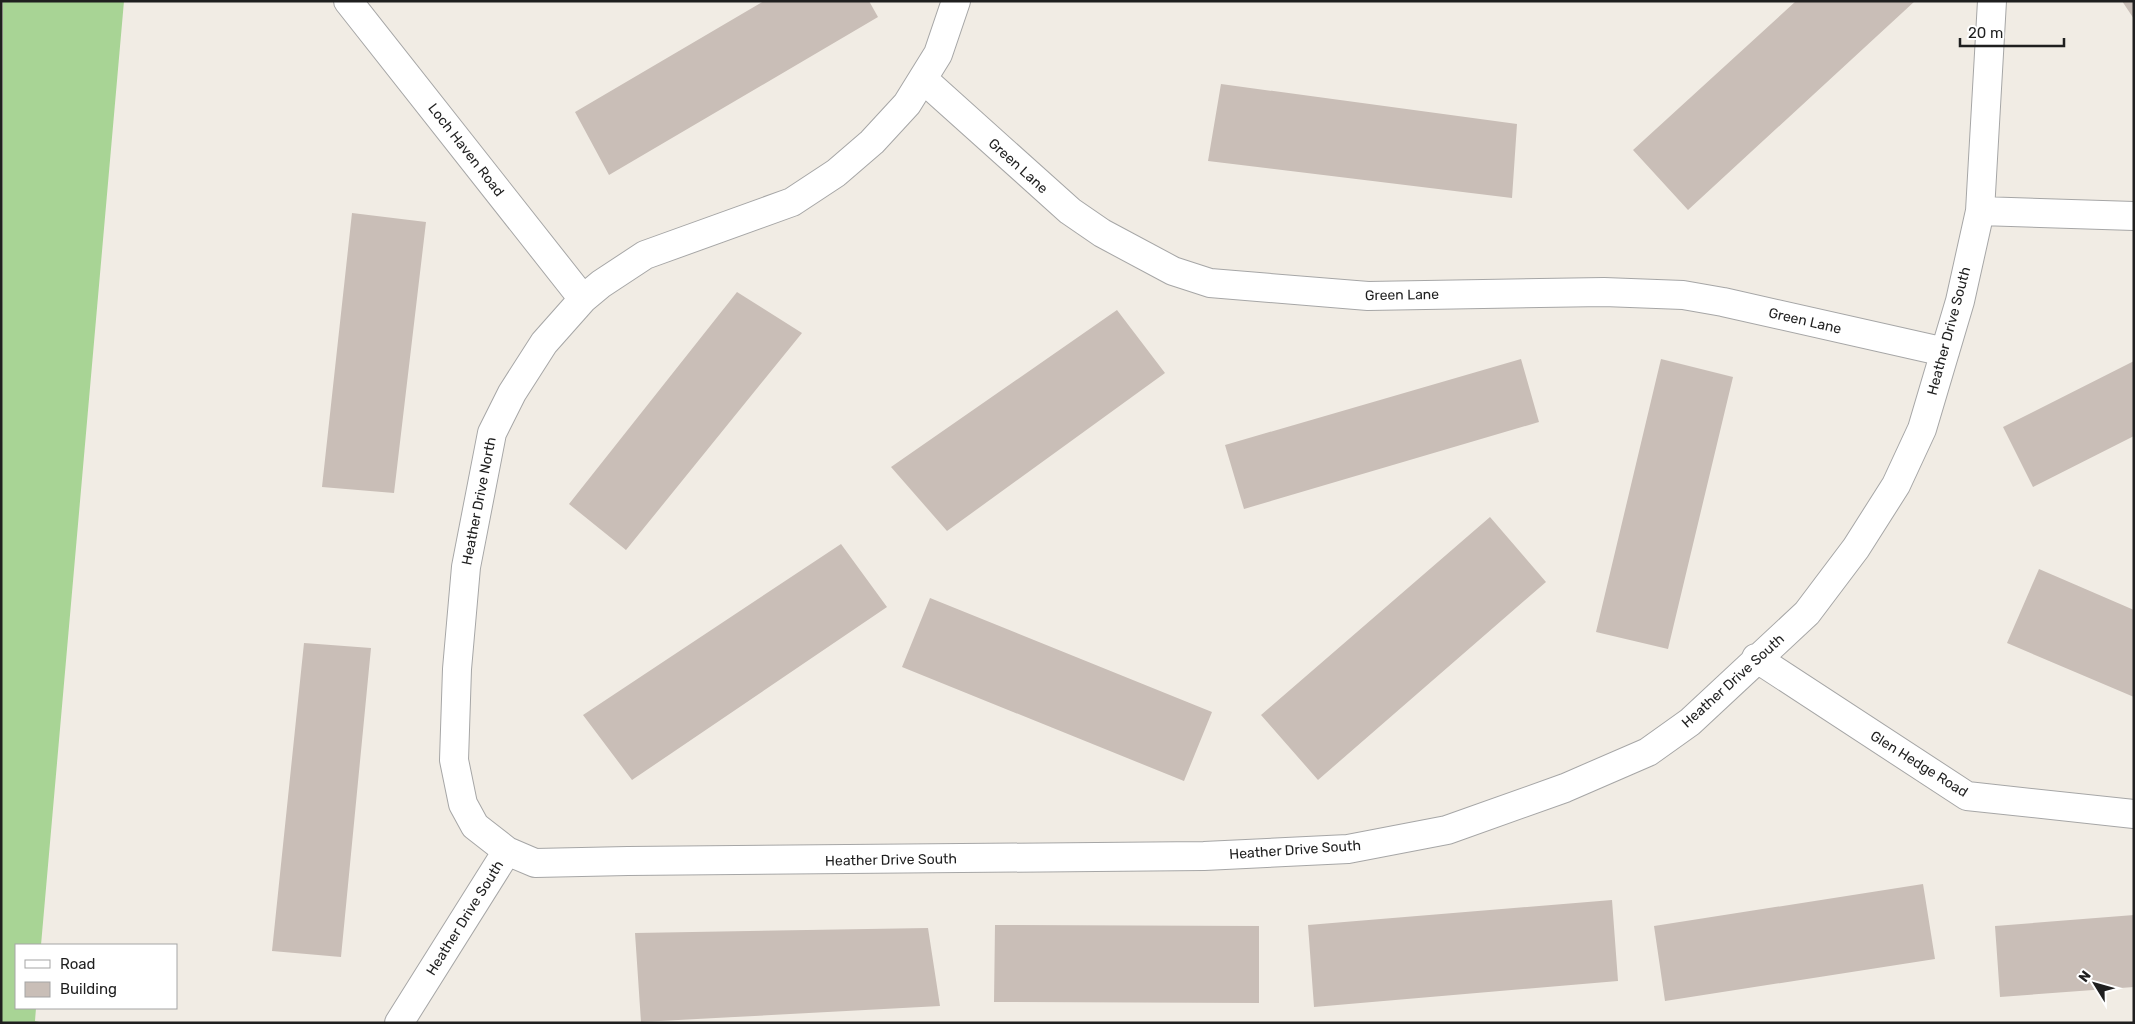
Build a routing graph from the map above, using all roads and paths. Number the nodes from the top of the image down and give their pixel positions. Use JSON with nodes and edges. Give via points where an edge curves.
{"nodes":[{"id":1,"x":348,"y":1,"type":"edge"},
{"id":2,"x":956,"y":1,"type":"edge"},
{"id":3,"x":1992,"y":1,"type":"edge"},
{"id":4,"x":923,"y":79,"type":"junction"},
{"id":5,"x":1980,"y":211,"type":"junction"},
{"id":6,"x":2134,"y":216,"type":"edge"},
{"id":7,"x":583,"y":299,"type":"junction"},
{"id":8,"x":1945,"y":352,"type":"junction"},
{"id":9,"x":1756,"y":658,"type":"junction"},
{"id":10,"x":2134,"y":814,"type":"edge"},
{"id":11,"x":507,"y":852,"type":"junction"},
{"id":12,"x":398,"y":1023,"type":"edge"}],
"edges":[{"from":1,"to":7,"type":"street","name":"Loch Haven Road"},
{"from":2,"to":4,"type":"street","name":"Heather Drive North","via":[[938,54]]},
{"from":3,"to":5,"type":"street","name":"Heather Drive South"},
{"from":4,"to":7,"type":"street","name":"Heather Drive North","via":[[907,104],[872,142],[836,173],[799,197],[754,217],[645,255]]},
{"from":4,"to":8,"type":"street","name":"Green Lane","via":[[1070,211],[1102,233],[1174,271],[1210,283],[1368,296],[1604,292],[1683,295]]},
{"from":5,"to":6,"type":"street"},
{"from":5,"to":8,"type":"street","name":"Heather Drive South"},
{"from":7,"to":11,"type":"street","name":"Heather Drive North","via":[[544,343],[512,393],[492,433],[466,567],[457,669],[454,760],[463,804],[475,826]]},
{"from":8,"to":9,"type":"street","name":"Heather Drive South","via":[[1922,429],[1896,485],[1856,548],[1807,613]]},
{"from":9,"to":10,"type":"street","name":"Glen Hedge Road","via":[[1967,796]]},
{"from":9,"to":11,"type":"street","name":"Heather Drive South","via":[[1690,722],[1648,752],[1565,788],[1447,830],[1348,849],[1204,856],[535,864]]},
{"from":11,"to":12,"type":"street","name":"Heather Drive South"}]}
